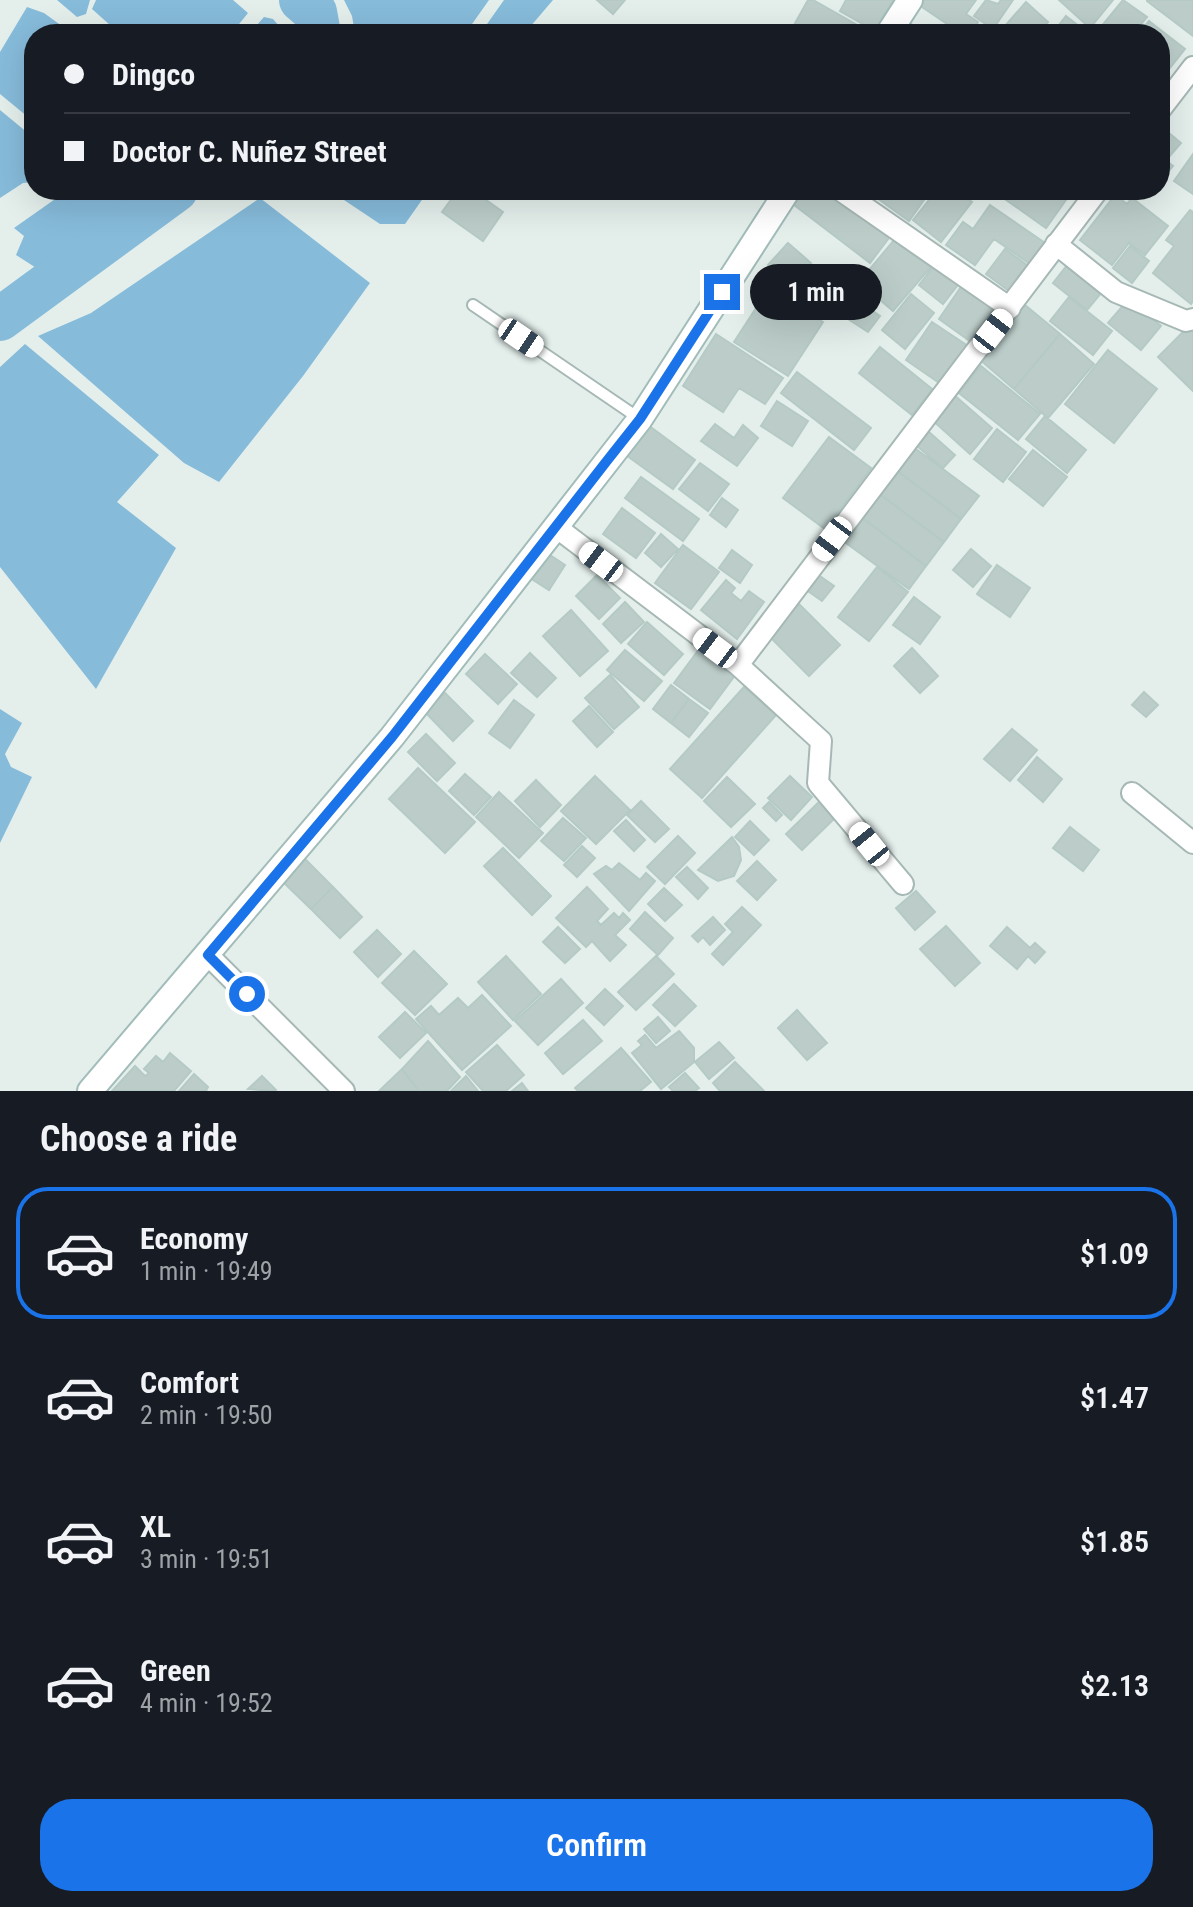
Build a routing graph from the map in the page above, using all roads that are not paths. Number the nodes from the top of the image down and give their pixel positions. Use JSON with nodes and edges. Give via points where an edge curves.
{"nodes":[{"id":1,"x":910,"y":0,"type":"edge"},
{"id":2,"x":894,"y":24,"type":"edge"},
{"id":3,"x":1193,"y":67,"type":"edge"},
{"id":4,"x":1170,"y":97,"type":"edge"},
{"id":5,"x":782,"y":200,"type":"edge"},
{"id":6,"x":854,"y":200,"type":"edge"},
{"id":7,"x":1090,"y":200,"type":"edge"},
{"id":8,"x":1056,"y":244,"type":"junction"},
{"id":9,"x":473,"y":305,"type":"dead end"},
{"id":10,"x":1010,"y":308,"type":"junction"},
{"id":11,"x":1193,"y":319,"type":"edge"},
{"id":12,"x":640,"y":419,"type":"junction"},
{"id":13,"x":556,"y":527,"type":"junction"},
{"id":14,"x":738,"y":665,"type":"junction"},
{"id":15,"x":1132,"y":793,"type":"dead end"},
{"id":16,"x":1193,"y":843,"type":"edge"},
{"id":17,"x":903,"y":884,"type":"dead end"},
{"id":18,"x":208,"y":955,"type":"junction"},
{"id":19,"x":90,"y":1091,"type":"edge"},
{"id":20,"x":344,"y":1091,"type":"edge"}],
"edges":[{"from":1,"to":2,"type":"main road"},
{"from":3,"to":4,"type":"street"},
{"from":5,"to":12,"type":"main road"},
{"from":6,"to":10,"type":"street"},
{"from":7,"to":8,"type":"street"},
{"from":8,"to":10,"type":"street"},
{"from":8,"to":11,"type":"street","via":[[1116,292],[1186,321]]},
{"from":9,"to":12,"type":"lane"},
{"from":10,"to":14,"type":"street"},
{"from":12,"to":13,"type":"main road"},
{"from":13,"to":14,"type":"street"},
{"from":13,"to":18,"type":"main road","via":[[392,737]]},
{"from":14,"to":17,"type":"street","via":[[821,741],[818,783]]},
{"from":15,"to":16,"type":"street"},
{"from":18,"to":19,"type":"main road"},
{"from":18,"to":20,"type":"street"}]}
